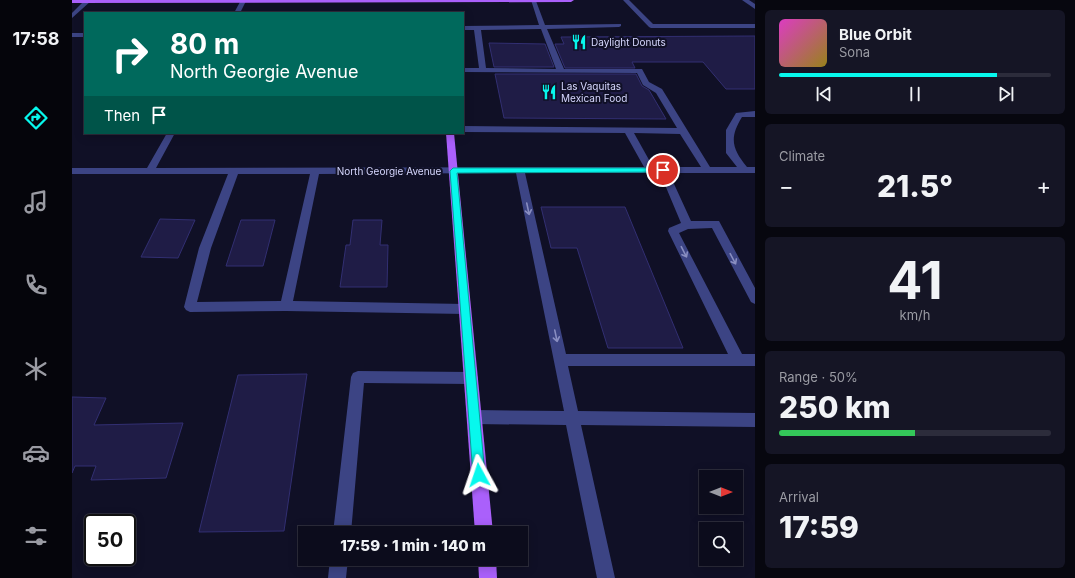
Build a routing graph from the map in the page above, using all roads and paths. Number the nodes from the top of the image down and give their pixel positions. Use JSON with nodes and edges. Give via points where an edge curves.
{"nodes":[{"id":1,"x":571,"y":0,"type":"edge"},
{"id":2,"x":626,"y":0,"type":"edge"},
{"id":3,"x":745,"y":0,"type":"edge"},
{"id":4,"x":72,"y":1,"type":"edge"},
{"id":5,"x":88,"y":1,"type":"edge"},
{"id":6,"x":211,"y":1,"type":"edge"},
{"id":7,"x":243,"y":1,"type":"junction"},
{"id":8,"x":323,"y":1,"type":"edge"},
{"id":9,"x":533,"y":1,"type":"edge"},
{"id":10,"x":438,"y":3,"type":"edge"},
{"id":11,"x":755,"y":7,"type":"edge"},
{"id":12,"x":238,"y":12,"type":"edge"},
{"id":13,"x":72,"y":16,"type":"edge"},
{"id":14,"x":619,"y":25,"type":"dead end"},
{"id":15,"x":755,"y":26,"type":"edge"},
{"id":16,"x":543,"y":27,"type":"junction"},
{"id":17,"x":464,"y":28,"type":"edge"},
{"id":18,"x":477,"y":28,"type":"junction"},
{"id":19,"x":72,"y":35,"type":"edge"},
{"id":20,"x":84,"y":35,"type":"edge"},
{"id":21,"x":464,"y":70,"type":"edge"},
{"id":22,"x":483,"y":70,"type":"junction"},
{"id":23,"x":561,"y":71,"type":"junction"},
{"id":24,"x":755,"y":114,"type":"edge"},
{"id":25,"x":464,"y":129,"type":"edge"},
{"id":26,"x":628,"y":130,"type":"junction"},
{"id":27,"x":683,"y":130,"type":"junction"},
{"id":28,"x":171,"y":134,"type":"edge"},
{"id":29,"x":450,"y":134,"type":"edge"},
{"id":30,"x":520,"y":170,"type":"junction"},
{"id":31,"x":650,"y":170,"type":"junction"},
{"id":32,"x":663,"y":170,"type":"junction"},
{"id":33,"x":707,"y":170,"type":"junction"},
{"id":34,"x":744,"y":170,"type":"junction"},
{"id":35,"x":755,"y":170,"type":"edge"},
{"id":36,"x":150,"y":171,"type":"junction"},
{"id":37,"x":234,"y":171,"type":"junction"},
{"id":38,"x":315,"y":171,"type":"junction"},
{"id":39,"x":453,"y":171,"type":"junction"},
{"id":40,"x":72,"y":172,"type":"edge"},
{"id":41,"x":687,"y":225,"type":"junction"},
{"id":42,"x":755,"y":299,"type":"edge"},
{"id":43,"x":286,"y":306,"type":"junction"},
{"id":44,"x":465,"y":309,"type":"junction"},
{"id":45,"x":561,"y":360,"type":"junction"},
{"id":46,"x":738,"y":360,"type":"junction"},
{"id":47,"x":755,"y":360,"type":"edge"},
{"id":48,"x":471,"y":378,"type":"junction"},
{"id":49,"x":474,"y":417,"type":"junction"},
{"id":50,"x":573,"y":418,"type":"junction"},
{"id":51,"x":755,"y":420,"type":"edge"},
{"id":52,"x":343,"y":526,"type":"edge"},
{"id":53,"x":483,"y":526,"type":"edge"},
{"id":54,"x":338,"y":566,"type":"edge"},
{"id":55,"x":487,"y":566,"type":"edge"},
{"id":56,"x":337,"y":578,"type":"edge"},
{"id":57,"x":488,"y":578,"type":"edge"},
{"id":58,"x":606,"y":578,"type":"edge"}],
"edges":[{"from":1,"to":9,"type":"main road"},
{"from":2,"to":15,"type":"street","via":[[651,26]]},
{"from":3,"to":11,"type":"street"},
{"from":4,"to":5,"type":"main road"},
{"from":5,"to":6,"type":"main road"},
{"from":5,"to":13,"type":"street"},
{"from":6,"to":7,"type":"main road"},
{"from":7,"to":8,"type":"main road"},
{"from":7,"to":12,"type":"street"},
{"from":8,"to":10,"type":"main road"},
{"from":9,"to":10,"type":"main road"},
{"from":9,"to":16,"type":"street"},
{"from":14,"to":16,"type":"street"},
{"from":16,"to":18,"type":"street"},
{"from":16,"to":23,"type":"street"},
{"from":17,"to":18,"type":"street"},
{"from":18,"to":22,"type":"street"},
{"from":19,"to":20,"type":"street"},
{"from":21,"to":22,"type":"street"},
{"from":22,"to":23,"type":"street"},
{"from":23,"to":27,"type":"street","via":[[639,71],[646,83],[659,91]]},
{"from":24,"to":34,"type":"street","via":[[739,115],[730,130],[731,153]]},
{"from":25,"to":26,"type":"street"},
{"from":26,"to":27,"type":"street"},
{"from":26,"to":31,"type":"street"},
{"from":27,"to":33,"type":"street"},
{"from":28,"to":36,"type":"street"},
{"from":29,"to":39,"type":"main road"},
{"from":30,"to":31,"type":"street","name":"North Georgie Avenue"},
{"from":30,"to":39,"type":"street","name":"North Georgie Avenue"},
{"from":30,"to":45,"type":"street","one_way":true},
{"from":31,"to":32,"type":"street","name":"North Georgie Avenue"},
{"from":32,"to":33,"type":"street","name":"North Georgie Avenue"},
{"from":32,"to":41,"type":"street"},
{"from":33,"to":34,"type":"street","name":"North Georgie Avenue"},
{"from":34,"to":35,"type":"street","name":"North Georgie Avenue"},
{"from":36,"to":37,"type":"street","name":"North Georgie Avenue"},
{"from":36,"to":40,"type":"street","name":"North Georgie Avenue"},
{"from":37,"to":38,"type":"street","name":"North Georgie Avenue"},
{"from":37,"to":43,"type":"street","via":[[205,248],[190,306]]},
{"from":38,"to":39,"type":"street","name":"North Georgie Avenue"},
{"from":38,"to":43,"type":"street"},
{"from":39,"to":44,"type":"main road"},
{"from":41,"to":42,"type":"street","one_way":true,"via":[[715,224]]},
{"from":41,"to":46,"type":"street","one_way":true,"via":[[673,231]]},
{"from":43,"to":44,"type":"street"},
{"from":44,"to":48,"type":"main road"},
{"from":45,"to":46,"type":"street"},
{"from":45,"to":50,"type":"street"},
{"from":46,"to":47,"type":"street"},
{"from":48,"to":49,"type":"main road"},
{"from":48,"to":52,"type":"street","via":[[358,377]]},
{"from":49,"to":50,"type":"street"},
{"from":49,"to":53,"type":"main road"},
{"from":50,"to":51,"type":"street"},
{"from":50,"to":58,"type":"street"},
{"from":54,"to":56,"type":"street"},
{"from":55,"to":57,"type":"main road"}]}
